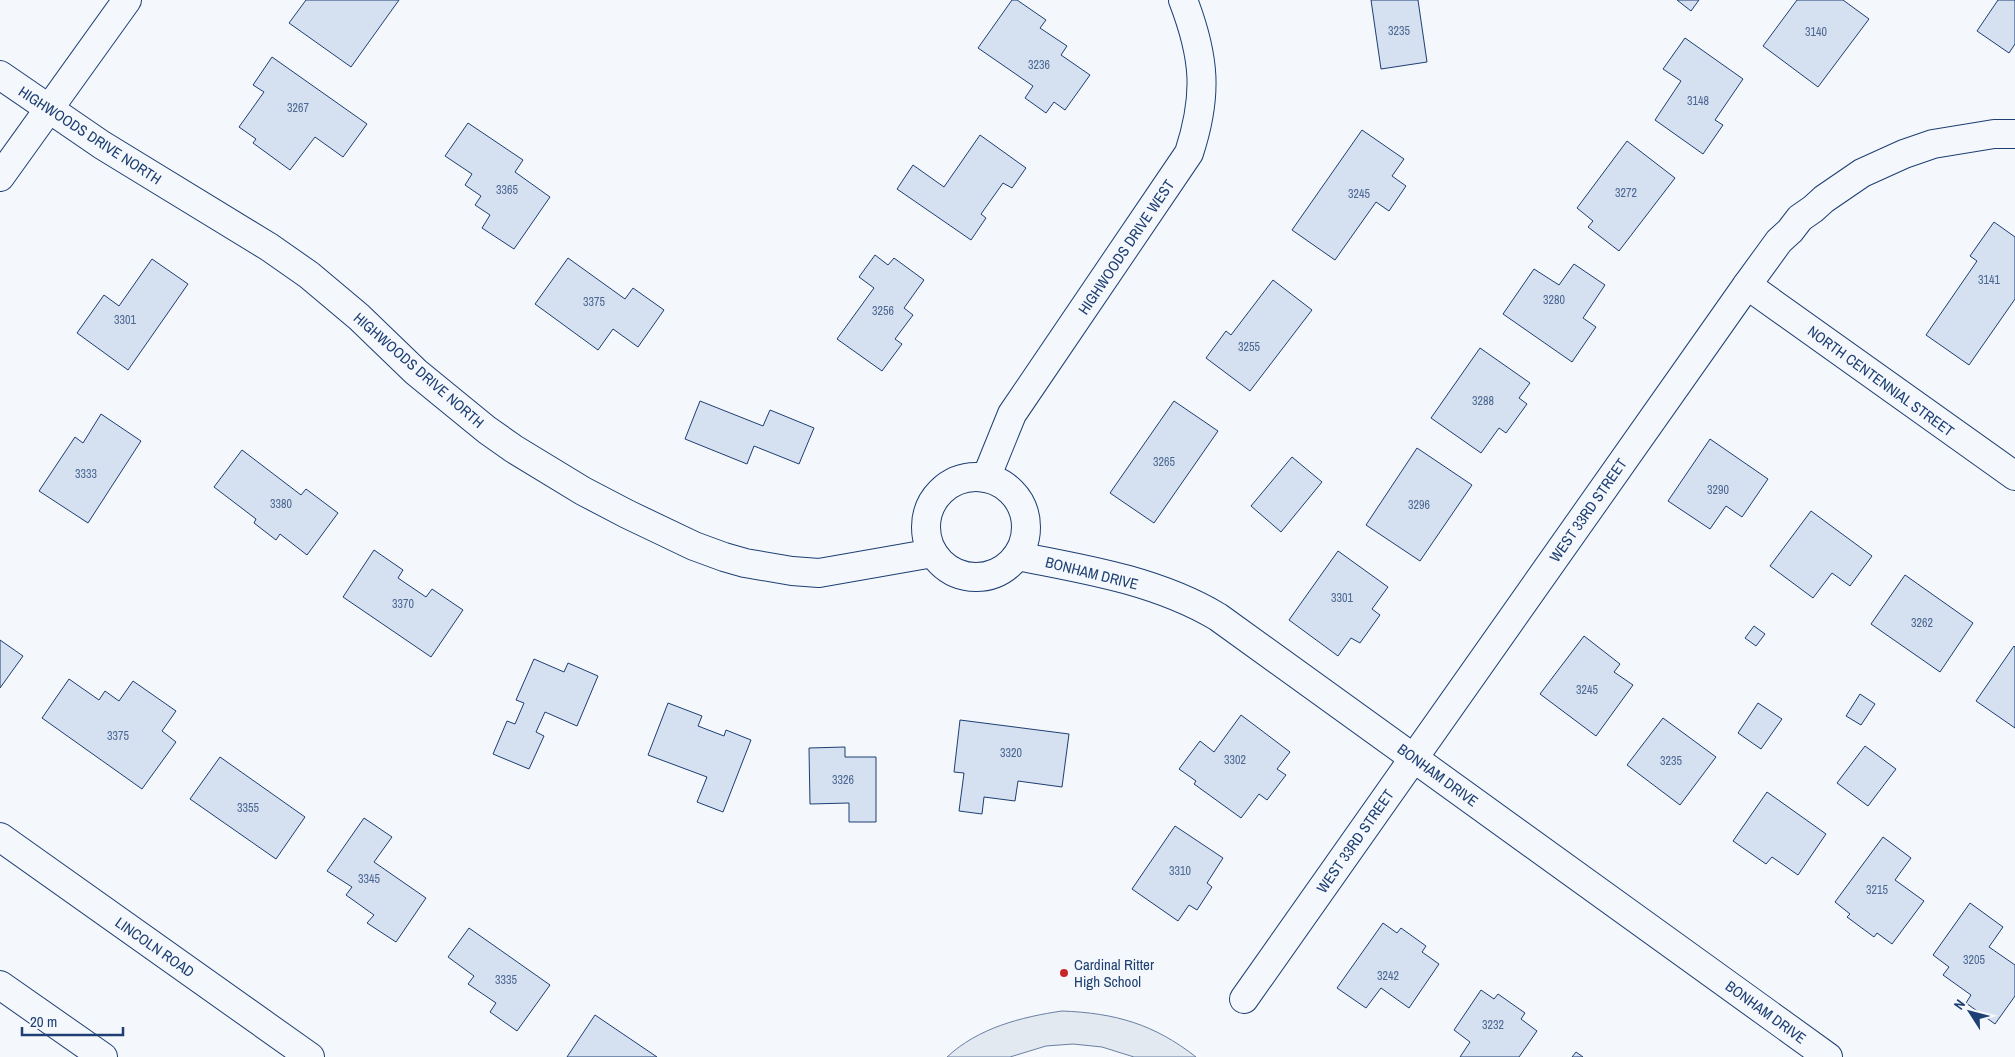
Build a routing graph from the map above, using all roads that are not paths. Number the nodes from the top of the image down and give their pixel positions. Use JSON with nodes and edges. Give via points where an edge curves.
{"nodes":[{"id":1,"x":127,"y":0,"type":"edge"},
{"id":2,"x":1183,"y":0,"type":"edge"},
{"id":3,"x":0,"y":75,"type":"edge"},
{"id":4,"x":49,"y":110,"type":"junction"},
{"id":5,"x":2015,"y":134,"type":"edge"},
{"id":6,"x":0,"y":177,"type":"edge"},
{"id":7,"x":1747,"y":285,"type":"junction"},
{"id":8,"x":2015,"y":476,"type":"edge"},
{"id":9,"x":986,"y":478,"type":"junction"},
{"id":10,"x":933,"y":553,"type":"junction"},
{"id":11,"x":1017,"y":556,"type":"junction"},
{"id":12,"x":1414,"y":757,"type":"junction"},
{"id":13,"x":0,"y":838,"type":"edge"},
{"id":14,"x":0,"y":985,"type":"edge"},
{"id":15,"x":1244,"y":999,"type":"dead end"},
{"id":16,"x":103,"y":1057,"type":"edge"},
{"id":17,"x":310,"y":1057,"type":"edge"},
{"id":18,"x":1828,"y":1057,"type":"edge"}],
"edges":[{"from":1,"to":4,"type":"street"},
{"from":2,"to":9,"type":"street","name":"HIGHWOODS DRIVE WEST","via":[[1197,37],[1202,81],[1198,125],[1189,153],[1012,414]]},
{"from":3,"to":4,"type":"street","name":"HIGHWOODS DRIVE NORTH"},
{"from":4,"to":6,"type":"street"},
{"from":4,"to":10,"type":"street","name":"HIGHWOODS DRIVE NORTH","via":[[285,258],[334,295],[416,372],[487,430],[583,491],[626,514],[724,557],[792,571],[819,573]]},
{"from":5,"to":7,"type":"street","name":"WEST 33RD STREET","via":[[1994,134],[1933,144],[1862,173],[1800,218]]},
{"from":7,"to":8,"type":"street","name":"NORTH CENTENNIAL STREET"},
{"from":7,"to":12,"type":"street","name":"WEST 33RD STREET"},
{"from":9,"to":10,"type":"street","via":[[970,477],[954,482],[931,505],[926,521]]},
{"from":9,"to":11,"type":"street","via":[[1002,483],[1022,508],[1026,525],[1024,541]]},
{"from":10,"to":11,"type":"street","via":[[943,565],[958,574],[974,577],[990,575]]},
{"from":11,"to":12,"type":"street","name":"BONHAM DRIVE","via":[[1142,584],[1198,605]]},
{"from":12,"to":15,"type":"street","name":"WEST 33RD STREET"},
{"from":12,"to":18,"type":"street","name":"BONHAM DRIVE"},
{"from":13,"to":17,"type":"street","name":"LINCOLN ROAD"},
{"from":14,"to":16,"type":"street"}]}
